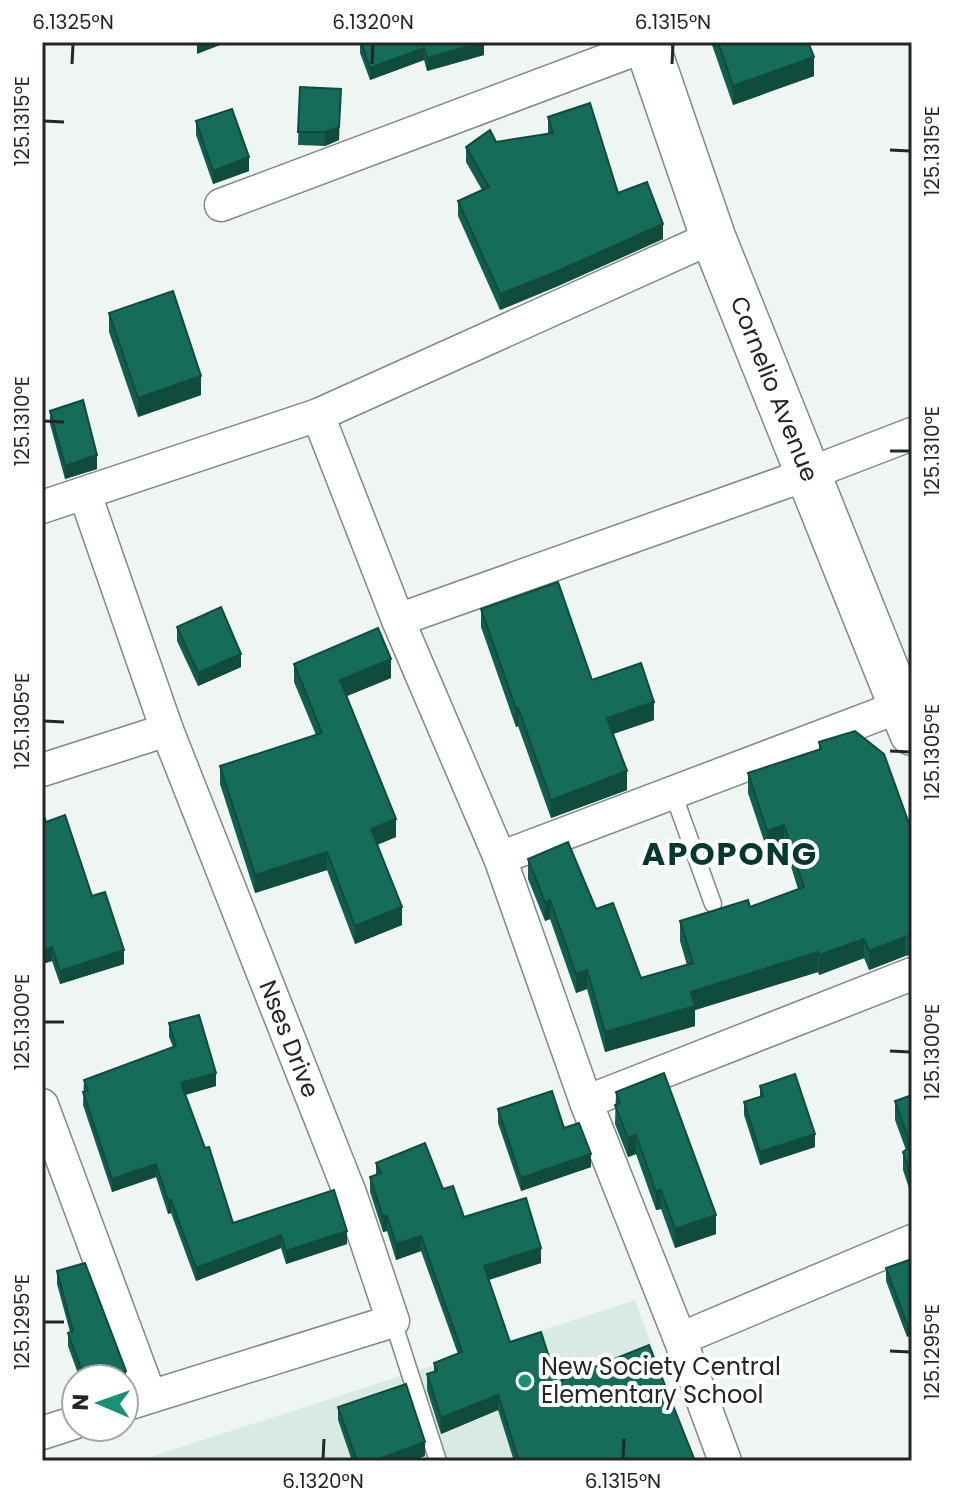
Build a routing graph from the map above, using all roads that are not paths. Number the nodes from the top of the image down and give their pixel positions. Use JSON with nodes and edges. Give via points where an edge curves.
{"nodes":[{"id":1,"x":646,"y":43,"type":"edge"},
{"id":2,"x":221,"y":205,"type":"dead end"},
{"id":3,"x":713,"y":237,"type":"junction"},
{"id":4,"x":318,"y":415,"type":"junction"},
{"id":5,"x":912,"y":434,"type":"edge"},
{"id":6,"x":808,"y":474,"type":"junction"},
{"id":7,"x":85,"y":494,"type":"junction"},
{"id":8,"x":42,"y":507,"type":"edge"},
{"id":9,"x":398,"y":620,"type":"junction"},
{"id":10,"x":909,"y":714,"type":"edge"},
{"id":11,"x":167,"y":730,"type":"junction"},
{"id":12,"x":42,"y":770,"type":"edge"},
{"id":13,"x":673,"y":793,"type":"junction"},
{"id":14,"x":500,"y":858,"type":"junction"},
{"id":15,"x":713,"y":904,"type":"dead end"},
{"id":16,"x":912,"y":974,"type":"edge"},
{"id":17,"x":586,"y":1102,"type":"junction"},
{"id":18,"x":42,"y":1105,"type":"edge"},
{"id":19,"x":912,"y":1241,"type":"edge"},
{"id":20,"x":393,"y":1321,"type":"junction"},
{"id":21,"x":680,"y":1339,"type":"junction"},
{"id":22,"x":125,"y":1363,"type":"edge"},
{"id":23,"x":140,"y":1400,"type":"edge"},
{"id":24,"x":438,"y":1461,"type":"edge"},
{"id":25,"x":725,"y":1461,"type":"edge"}],
"edges":[{"from":1,"to":2,"type":"street"},
{"from":1,"to":3,"type":"street","name":"Cornelio Avenue"},
{"from":3,"to":4,"type":"street"},
{"from":3,"to":6,"type":"street","name":"Cornelio Avenue"},
{"from":4,"to":7,"type":"street"},
{"from":4,"to":9,"type":"street"},
{"from":5,"to":6,"type":"street"},
{"from":6,"to":9,"type":"street"},
{"from":6,"to":10,"type":"street","name":"Cornelio Avenue"},
{"from":7,"to":8,"type":"street"},
{"from":7,"to":11,"type":"street","name":"Nses Drive"},
{"from":9,"to":14,"type":"street"},
{"from":10,"to":13,"type":"street"},
{"from":11,"to":12,"type":"street"},
{"from":11,"to":20,"type":"street","name":"Nses Drive","via":[[351,1196]]},
{"from":13,"to":14,"type":"street"},
{"from":13,"to":15,"type":"lane"},
{"from":14,"to":17,"type":"street"},
{"from":16,"to":17,"type":"street"},
{"from":17,"to":21,"type":"street"},
{"from":18,"to":22,"type":"street"},
{"from":19,"to":21,"type":"street"},
{"from":20,"to":23,"type":"street"},
{"from":20,"to":24,"type":"lane"},
{"from":21,"to":25,"type":"street"}]}
